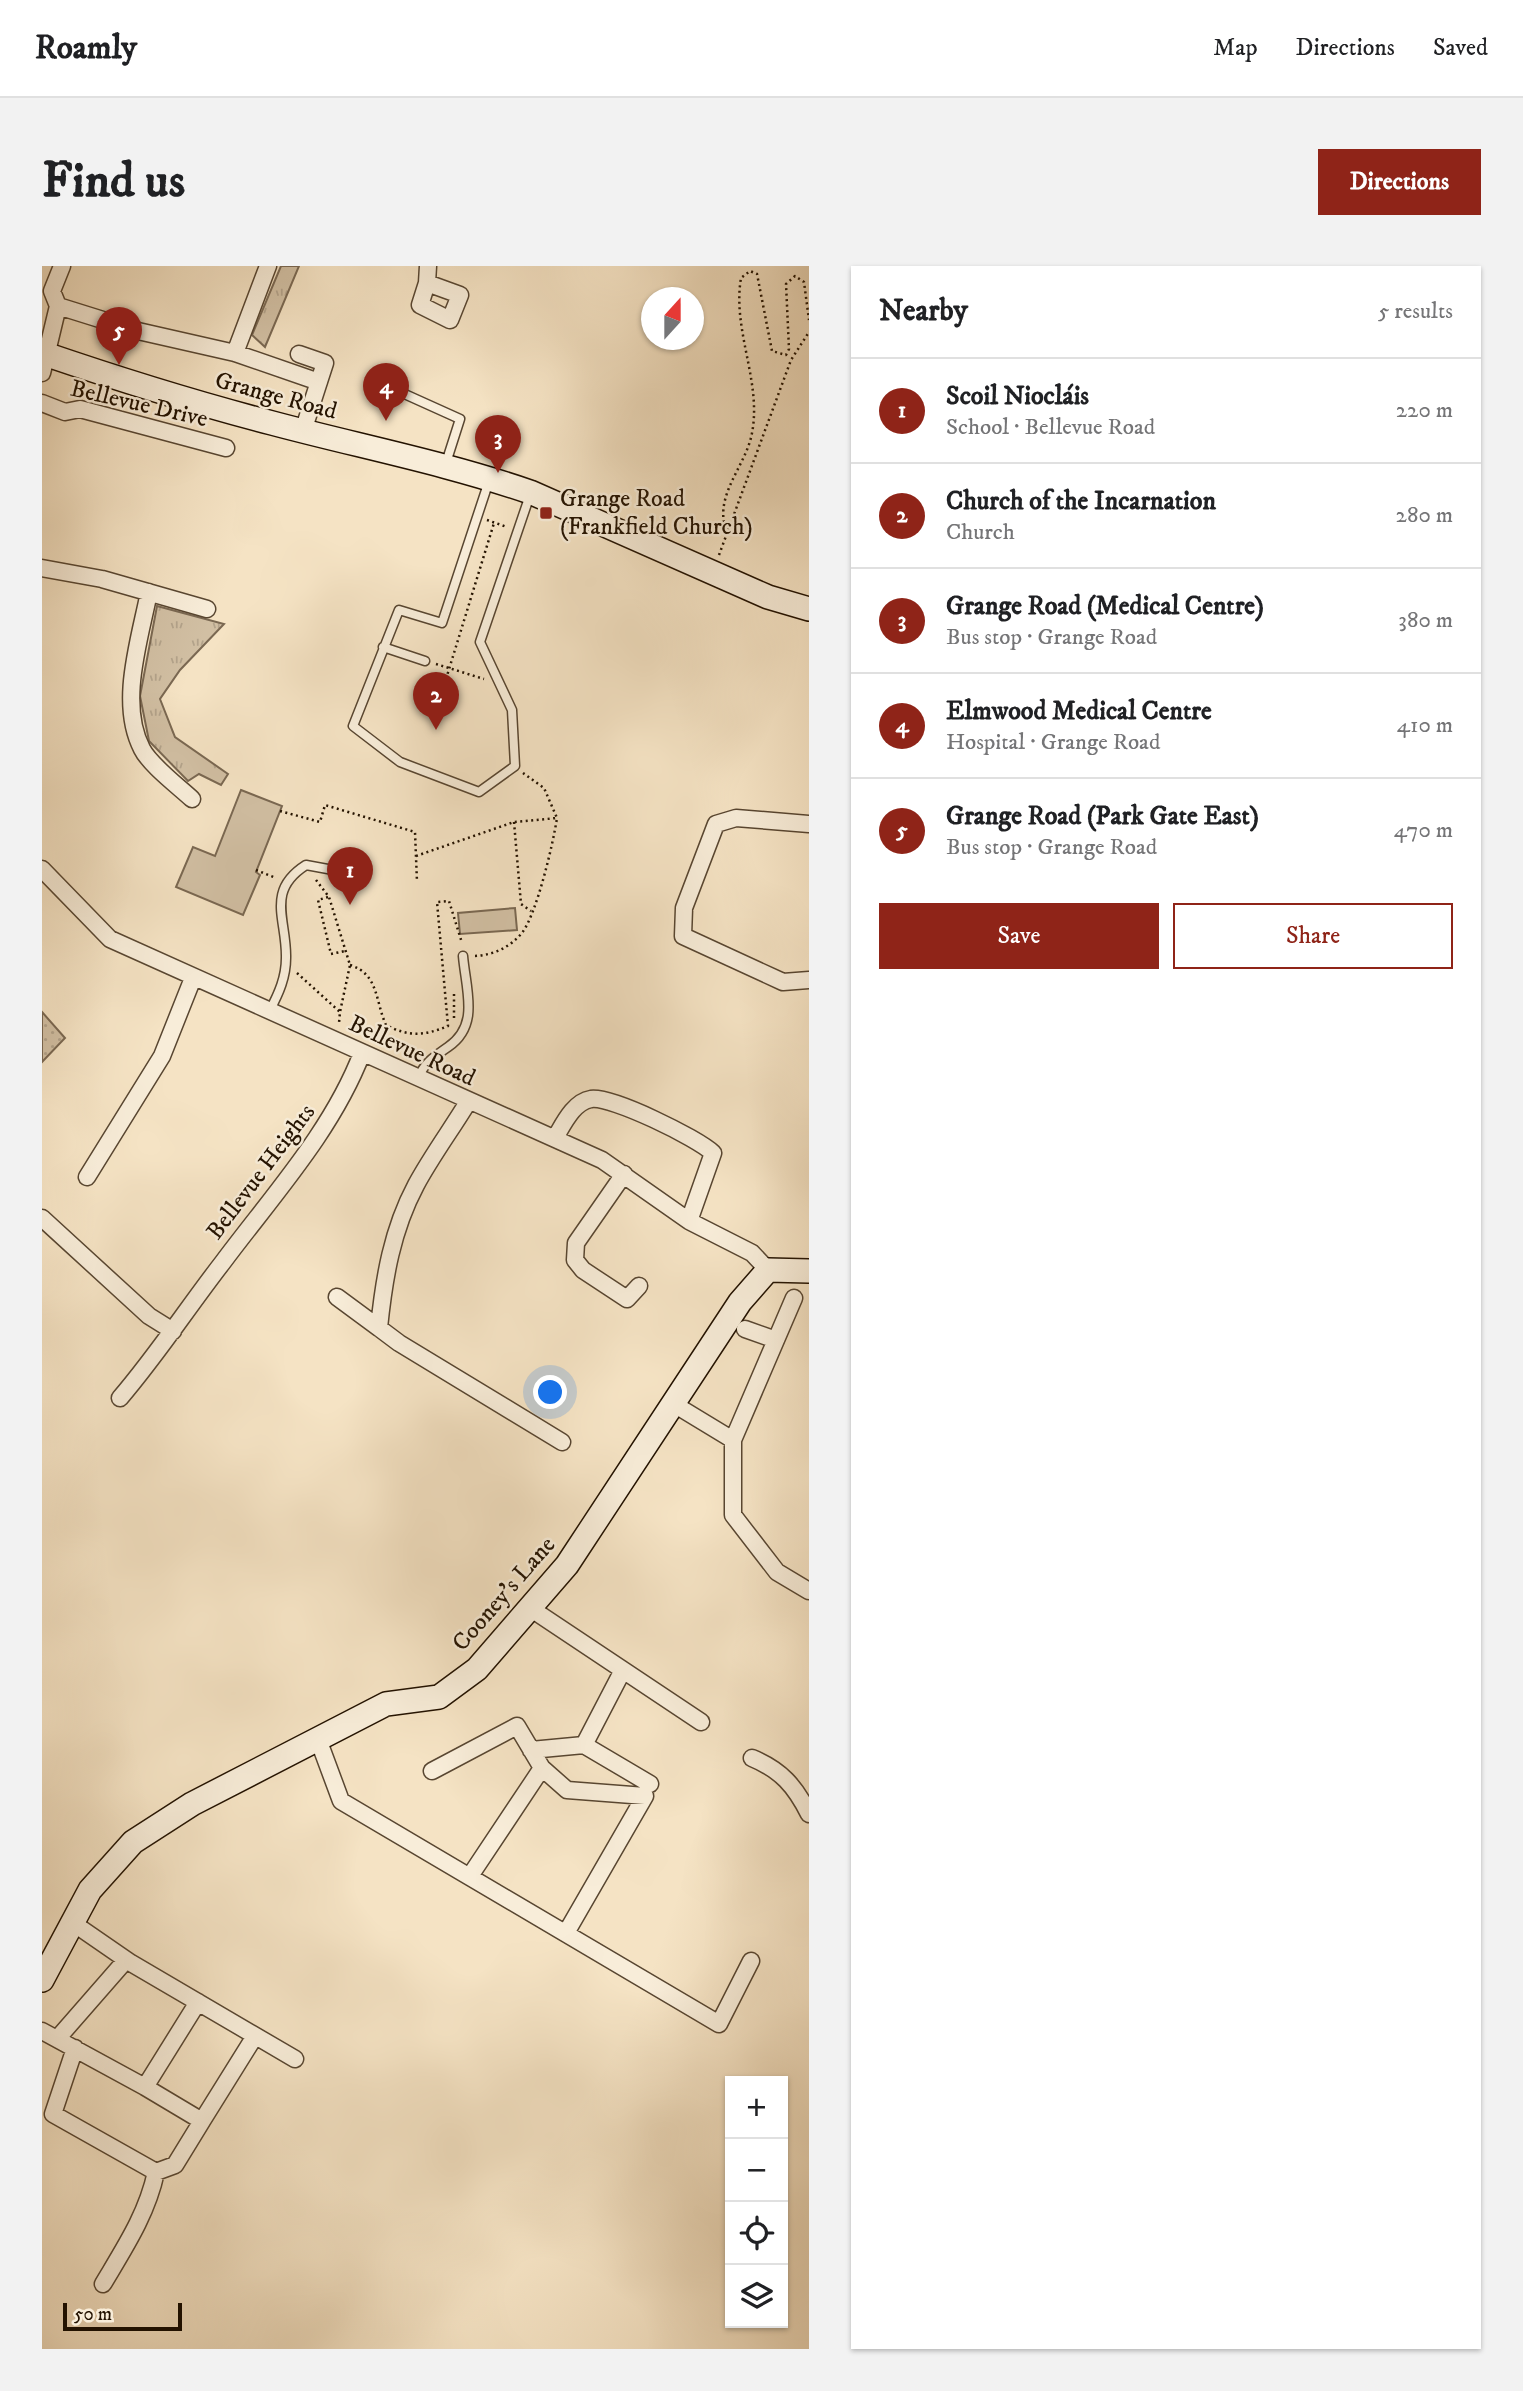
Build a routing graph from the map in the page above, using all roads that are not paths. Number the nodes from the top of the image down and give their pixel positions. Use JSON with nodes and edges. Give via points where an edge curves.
{"nodes":[{"id":1,"x":62,"y":266,"type":"edge"},
{"id":2,"x":268,"y":266,"type":"edge"},
{"id":3,"x":428,"y":266,"type":"edge"},
{"id":4,"x":427,"y":283,"type":"dead end"},
{"id":5,"x":58,"y":306,"type":"junction"},
{"id":6,"x":234,"y":353,"type":"junction"},
{"id":7,"x":299,"y":354,"type":"dead end"},
{"id":8,"x":44,"y":360,"type":"edge"},
{"id":9,"x":319,"y":382,"type":"junction"},
{"id":10,"x":389,"y":387,"type":"dead end"},
{"id":11,"x":42,"y":403,"type":"edge"},
{"id":12,"x":303,"y":431,"type":"junction"},
{"id":13,"x":226,"y":448,"type":"dead end"},
{"id":14,"x":445,"y":467,"type":"junction"},
{"id":15,"x":490,"y":478,"type":"junction"},
{"id":16,"x":530,"y":492,"type":"junction"},
{"id":17,"x":42,"y":568,"type":"edge"},
{"id":18,"x":149,"y":592,"type":"junction"},
{"id":19,"x":207,"y":609,"type":"dead end"},
{"id":20,"x":809,"y":609,"type":"edge"},
{"id":21,"x":383,"y":647,"type":"junction"},
{"id":22,"x":425,"y":661,"type":"road end"},
{"id":23,"x":192,"y":799,"type":"dead end"},
{"id":24,"x":809,"y":824,"type":"edge"},
{"id":25,"x":42,"y":869,"type":"edge"},
{"id":26,"x":355,"y":874,"type":"dead end"},
{"id":27,"x":463,"y":956,"type":"road end"},
{"id":28,"x":193,"y":978,"type":"junction"},
{"id":29,"x":809,"y":980,"type":"edge"},
{"id":30,"x":270,"y":1010,"type":"junction"},
{"id":31,"x":362,"y":1053,"type":"junction"},
{"id":32,"x":417,"y":1079,"type":"junction"},
{"id":33,"x":468,"y":1102,"type":"junction"},
{"id":34,"x":555,"y":1138,"type":"junction"},
{"id":35,"x":624,"y":1174,"type":"junction"},
{"id":36,"x":87,"y":1177,"type":"dead end"},
{"id":37,"x":42,"y":1218,"type":"edge"},
{"id":38,"x":689,"y":1221,"type":"junction"},
{"id":39,"x":768,"y":1270,"type":"junction"},
{"id":40,"x":809,"y":1271,"type":"edge"},
{"id":41,"x":639,"y":1286,"type":"dead end"},
{"id":42,"x":337,"y":1297,"type":"dead end"},
{"id":43,"x":794,"y":1298,"type":"dead end"},
{"id":44,"x":379,"y":1328,"type":"junction"},
{"id":45,"x":745,"y":1329,"type":"dead end"},
{"id":46,"x":173,"y":1331,"type":"junction"},
{"id":47,"x":776,"y":1340,"type":"junction"},
{"id":48,"x":120,"y":1398,"type":"dead end"},
{"id":49,"x":672,"y":1403,"type":"junction"},
{"id":50,"x":733,"y":1440,"type":"junction"},
{"id":51,"x":562,"y":1441,"type":"dead end"},
{"id":52,"x":809,"y":1591,"type":"edge"},
{"id":53,"x":530,"y":1608,"type":"junction"},
{"id":54,"x":623,"y":1670,"type":"junction"},
{"id":55,"x":701,"y":1722,"type":"dead end"},
{"id":56,"x":318,"y":1739,"type":"junction"},
{"id":57,"x":584,"y":1745,"type":"junction"},
{"id":58,"x":531,"y":1750,"type":"junction"},
{"id":59,"x":752,"y":1758,"type":"dead end"},
{"id":60,"x":542,"y":1768,"type":"junction"},
{"id":61,"x":432,"y":1771,"type":"dead end"},
{"id":62,"x":650,"y":1784,"type":"dead end"},
{"id":63,"x":809,"y":1814,"type":"edge"},
{"id":64,"x":470,"y":1876,"type":"junction"},
{"id":65,"x":73,"y":1923,"type":"junction"},
{"id":66,"x":566,"y":1933,"type":"junction"},
{"id":67,"x":126,"y":1960,"type":"junction"},
{"id":68,"x":751,"y":1961,"type":"dead end"},
{"id":69,"x":42,"y":1980,"type":"edge"},
{"id":70,"x":198,"y":2002,"type":"junction"},
{"id":71,"x":42,"y":2031,"type":"edge"},
{"id":72,"x":255,"y":2036,"type":"junction"},
{"id":73,"x":57,"y":2039,"type":"junction"},
{"id":74,"x":75,"y":2048,"type":"junction"},
{"id":75,"x":295,"y":2059,"type":"dead end"},
{"id":76,"x":145,"y":2087,"type":"junction"},
{"id":77,"x":47,"y":2118,"type":"edge"},
{"id":78,"x":202,"y":2121,"type":"junction"},
{"id":79,"x":156,"y":2172,"type":"junction"},
{"id":80,"x":103,"y":2284,"type":"dead end"}],
"edges":[{"from":1,"to":5,"type":"street","via":[[52,291]]},
{"from":2,"to":6,"type":"street"},
{"from":3,"to":4,"type":"street"},
{"from":5,"to":6,"type":"street","via":[[138,331]]},
{"from":5,"to":8,"type":"street"},
{"from":6,"to":9,"type":"street"},
{"from":7,"to":9,"type":"street","via":[[325,363]]},
{"from":8,"to":12,"type":"street","name":"Grange Road"},
{"from":9,"to":12,"type":"street"},
{"from":10,"to":14,"type":"lane","via":[[460,419]]},
{"from":11,"to":13,"type":"street","name":"Bellevue Drive","via":[[65,412],[80,408]]},
{"from":12,"to":14,"type":"street","name":"Grange Road"},
{"from":14,"to":15,"type":"street","name":"Grange Road"},
{"from":15,"to":16,"type":"street","name":"Grange Road"},
{"from":15,"to":21,"type":"lane","via":[[442,623],[398,610]]},
{"from":16,"to":20,"type":"street","name":"Grange Road","via":[[768,597]]},
{"from":16,"to":21,"type":"lane","via":[[480,642],[512,710],[515,766],[478,792],[400,762],[353,726]]},
{"from":17,"to":18,"type":"street"},
{"from":18,"to":19,"type":"street"},
{"from":18,"to":23,"type":"street","via":[[131,690],[135,726],[142,750]]},
{"from":21,"to":22,"type":"lane"},
{"from":24,"to":29,"type":"street","via":[[736,818],[716,824],[684,908],[683,936],[783,982]]},
{"from":25,"to":28,"type":"street","name":"Bellevue Road","via":[[110,939]]},
{"from":26,"to":30,"type":"lane","via":[[306,865],[289,876],[281,922],[286,965]]},
{"from":27,"to":32,"type":"lane","via":[[468,1025],[457,1041],[425,1062]]},
{"from":28,"to":30,"type":"street","name":"Bellevue Road"},
{"from":28,"to":36,"type":"street","via":[[162,1056]]},
{"from":30,"to":31,"type":"street","name":"Bellevue Road"},
{"from":31,"to":32,"type":"street","name":"Bellevue Road"},
{"from":31,"to":46,"type":"street","name":"Bellevue Heights","via":[[345,1095],[310,1148]]},
{"from":32,"to":33,"type":"street","name":"Bellevue Road"},
{"from":33,"to":34,"type":"street","name":"Bellevue Road"},
{"from":33,"to":44,"type":"street","via":[[416,1186],[400,1222],[389,1257]]},
{"from":34,"to":35,"type":"street","name":"Bellevue Road"},
{"from":34,"to":38,"type":"street","via":[[573,1110],[590,1099],[613,1102],[701,1142],[713,1153]]},
{"from":35,"to":38,"type":"street","name":"Bellevue Road"},
{"from":35,"to":41,"type":"street","via":[[576,1243],[575,1260],[627,1299]]},
{"from":37,"to":46,"type":"street","via":[[149,1315]]},
{"from":38,"to":39,"type":"street","name":"Bellevue Road","via":[[752,1253]]},
{"from":39,"to":40,"type":"street"},
{"from":39,"to":49,"type":"street","name":"Cooney's Lane","via":[[740,1302]]},
{"from":42,"to":44,"type":"street"},
{"from":43,"to":47,"type":"street"},
{"from":44,"to":51,"type":"street"},
{"from":45,"to":47,"type":"street"},
{"from":46,"to":48,"type":"street","name":"Bellevue Heights"},
{"from":47,"to":50,"type":"street"},
{"from":49,"to":50,"type":"street"},
{"from":49,"to":53,"type":"street","name":"Cooney's Lane","via":[[567,1565]]},
{"from":50,"to":52,"type":"street","via":[[733,1515],[777,1572]]},
{"from":53,"to":54,"type":"street"},
{"from":53,"to":56,"type":"street","name":"Cooney's Lane","via":[[477,1669],[439,1697],[386,1704]]},
{"from":54,"to":55,"type":"street"},
{"from":54,"to":57,"type":"street"},
{"from":56,"to":64,"type":"street","via":[[341,1801]]},
{"from":56,"to":65,"type":"street","name":"Cooney's Lane","via":[[192,1804],[132,1842],[90,1890]]},
{"from":57,"to":58,"type":"street"},
{"from":57,"to":62,"type":"street"},
{"from":58,"to":60,"type":"street"},
{"from":58,"to":61,"type":"street","via":[[517,1726]]},
{"from":59,"to":63,"type":"street","via":[[779,1770]]},
{"from":60,"to":64,"type":"street"},
{"from":60,"to":66,"type":"street","via":[[567,1790],[645,1796]]},
{"from":64,"to":66,"type":"street"},
{"from":65,"to":67,"type":"street"},
{"from":65,"to":69,"type":"street","name":"Cooney's Lane"},
{"from":66,"to":68,"type":"street","via":[[719,2024]]},
{"from":67,"to":70,"type":"street"},
{"from":67,"to":73,"type":"street"},
{"from":70,"to":72,"type":"street"},
{"from":70,"to":76,"type":"street"},
{"from":71,"to":73,"type":"street"},
{"from":72,"to":75,"type":"street"},
{"from":72,"to":78,"type":"street"},
{"from":73,"to":74,"type":"street"},
{"from":74,"to":76,"type":"street"},
{"from":74,"to":77,"type":"street"},
{"from":76,"to":78,"type":"street"},
{"from":77,"to":79,"type":"street"},
{"from":78,"to":79,"type":"street","via":[[175,2165]]},
{"from":79,"to":80,"type":"street","via":[[136,2230]]}]}
